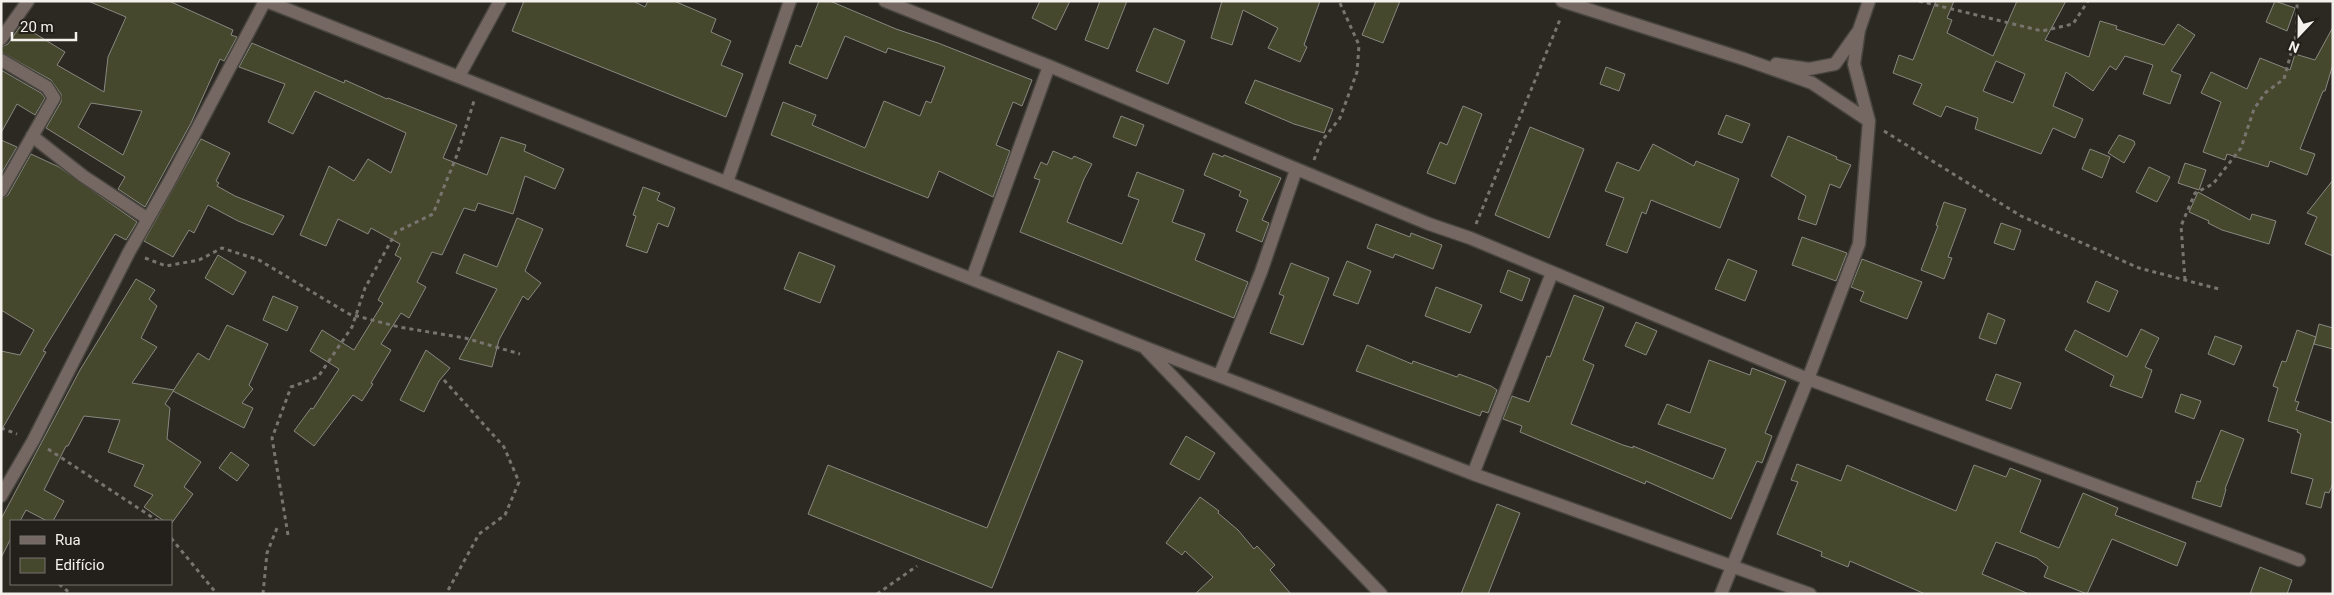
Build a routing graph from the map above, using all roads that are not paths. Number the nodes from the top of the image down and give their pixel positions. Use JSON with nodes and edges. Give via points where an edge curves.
{"nodes":[{"id":1,"x":28,"y":1,"type":"edge"},
{"id":2,"x":266,"y":1,"type":"edge"},
{"id":3,"x":500,"y":1,"type":"edge"},
{"id":4,"x":790,"y":1,"type":"edge"},
{"id":5,"x":885,"y":1,"type":"edge"},
{"id":6,"x":1869,"y":1,"type":"edge"},
{"id":7,"x":1564,"y":2,"type":"edge"},
{"id":8,"x":1859,"y":30,"type":"junction"},
{"id":9,"x":1,"y":39,"type":"edge"},
{"id":10,"x":1744,"y":59,"type":"junction"},
{"id":11,"x":1,"y":60,"type":"edge"},
{"id":12,"x":1049,"y":66,"type":"junction"},
{"id":13,"x":459,"y":76,"type":"junction"},
{"id":14,"x":1869,"y":122,"type":"junction"},
{"id":15,"x":32,"y":136,"type":"junction"},
{"id":16,"x":1302,"y":172,"type":"junction"},
{"id":17,"x":727,"y":182,"type":"junction"},
{"id":18,"x":1,"y":191,"type":"edge"},
{"id":19,"x":148,"y":219,"type":"junction"},
{"id":20,"x":1552,"y":273,"type":"junction"},
{"id":21,"x":972,"y":278,"type":"junction"},
{"id":22,"x":1144,"y":347,"type":"junction"},
{"id":23,"x":1220,"y":374,"type":"junction"},
{"id":24,"x":1808,"y":379,"type":"junction"},
{"id":25,"x":1473,"y":474,"type":"junction"},
{"id":26,"x":1,"y":496,"type":"edge"},
{"id":27,"x":2299,"y":560,"type":"dead end"},
{"id":28,"x":1732,"y":565,"type":"junction"},
{"id":29,"x":1381,"y":594,"type":"edge"},
{"id":30,"x":1721,"y":594,"type":"edge"},
{"id":31,"x":1810,"y":594,"type":"edge"}],
"edges":[{"from":1,"to":9,"type":"street"},
{"from":2,"to":13,"type":"street"},
{"from":2,"to":19,"type":"street"},
{"from":3,"to":13,"type":"street"},
{"from":4,"to":17,"type":"street"},
{"from":5,"to":12,"type":"street"},
{"from":6,"to":8,"type":"street"},
{"from":7,"to":10,"type":"street"},
{"from":8,"to":10,"type":"street","via":[[1835,64],[1809,69]]},
{"from":8,"to":14,"type":"street","via":[[1854,64]]},
{"from":10,"to":14,"type":"street","via":[[1812,83]]},
{"from":11,"to":15,"type":"street","via":[[47,87],[54,98]]},
{"from":12,"to":16,"type":"street"},
{"from":12,"to":21,"type":"street"},
{"from":13,"to":17,"type":"street"},
{"from":14,"to":24,"type":"street","via":[[1859,244]]},
{"from":15,"to":18,"type":"street"},
{"from":15,"to":19,"type":"street","via":[[83,176]]},
{"from":16,"to":20,"type":"street"},
{"from":16,"to":23,"type":"street"},
{"from":17,"to":21,"type":"street"},
{"from":19,"to":26,"type":"street"},
{"from":20,"to":24,"type":"street"},
{"from":20,"to":25,"type":"street"},
{"from":21,"to":22,"type":"street"},
{"from":22,"to":23,"type":"street"},
{"from":22,"to":29,"type":"street"},
{"from":23,"to":25,"type":"street"},
{"from":24,"to":27,"type":"street"},
{"from":24,"to":28,"type":"street"},
{"from":25,"to":28,"type":"street"},
{"from":28,"to":30,"type":"street"},
{"from":28,"to":31,"type":"street"}]}
